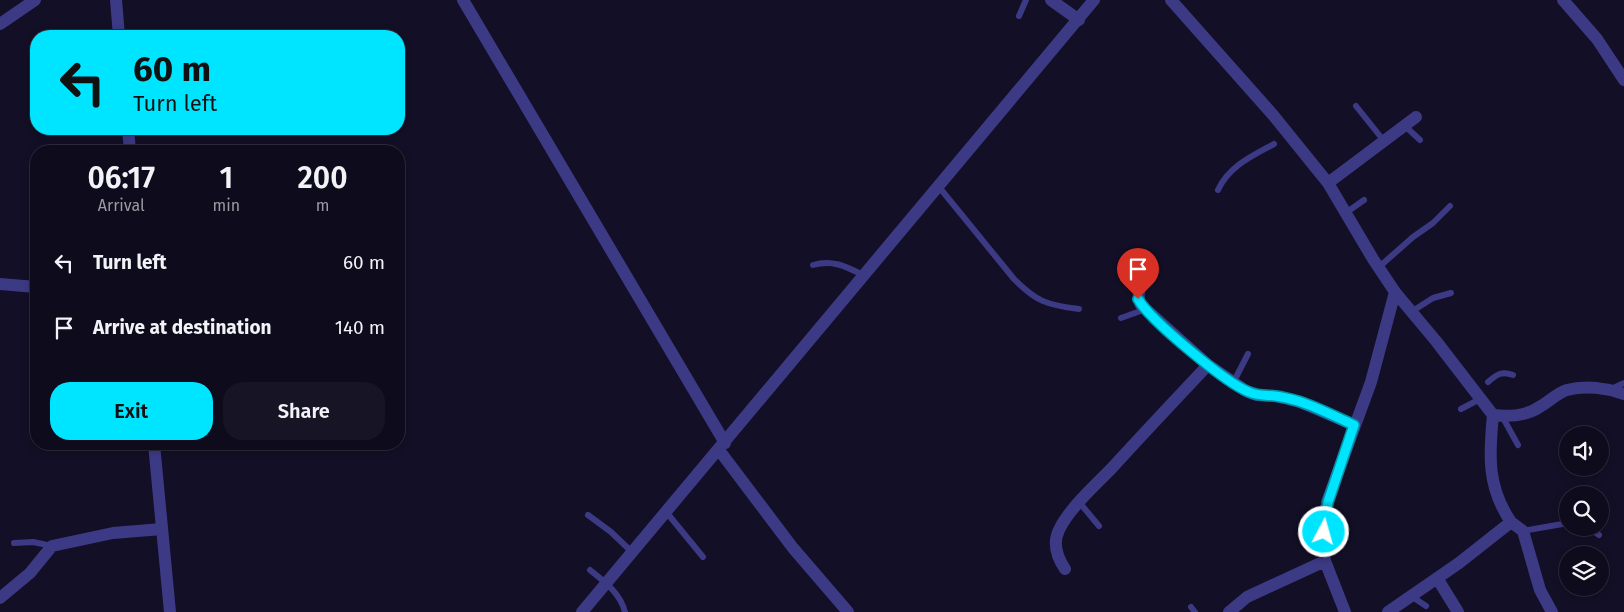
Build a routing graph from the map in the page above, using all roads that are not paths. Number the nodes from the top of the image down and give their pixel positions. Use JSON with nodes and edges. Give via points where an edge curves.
{"nodes":[{"id":1,"x":34,"y":0,"type":"edge"},
{"id":2,"x":116,"y":0,"type":"edge"},
{"id":3,"x":463,"y":0,"type":"edge"},
{"id":4,"x":1026,"y":0,"type":"edge"},
{"id":5,"x":1051,"y":0,"type":"edge"},
{"id":6,"x":1094,"y":0,"type":"edge"},
{"id":7,"x":1171,"y":0,"type":"edge"},
{"id":8,"x":1563,"y":0,"type":"edge"},
{"id":9,"x":1019,"y":16,"type":"dead end"},
{"id":10,"x":1078,"y":20,"type":"junction"},
{"id":11,"x":0,"y":24,"type":"edge"},
{"id":12,"x":119,"y":30,"type":"edge"},
{"id":13,"x":1624,"y":80,"type":"edge"},
{"id":14,"x":1356,"y":106,"type":"dead end"},
{"id":15,"x":1416,"y":117,"type":"dead end"},
{"id":16,"x":1404,"y":125,"type":"junction"},
{"id":17,"x":1420,"y":140,"type":"dead end"},
{"id":18,"x":1384,"y":141,"type":"junction"},
{"id":19,"x":1274,"y":144,"type":"dead end"},
{"id":20,"x":1328,"y":182,"type":"junction"},
{"id":21,"x":939,"y":187,"type":"junction"},
{"id":22,"x":1218,"y":190,"type":"dead end"},
{"id":23,"x":1364,"y":200,"type":"dead end"},
{"id":24,"x":1450,"y":206,"type":"dead end"},
{"id":25,"x":1347,"y":212,"type":"junction"},
{"id":26,"x":813,"y":265,"type":"dead end"},
{"id":27,"x":1151,"y":267,"type":"dead end"},
{"id":28,"x":1378,"y":267,"type":"junction"},
{"id":29,"x":864,"y":276,"type":"junction"},
{"id":30,"x":0,"y":284,"type":"edge"},
{"id":31,"x":30,"y":286,"type":"edge"},
{"id":32,"x":1395,"y":292,"type":"junction"},
{"id":33,"x":1451,"y":293,"type":"dead end"},
{"id":34,"x":1079,"y":309,"type":"dead end"},
{"id":35,"x":1146,"y":309,"type":"junction"},
{"id":36,"x":1411,"y":312,"type":"junction"},
{"id":37,"x":1121,"y":318,"type":"dead end"},
{"id":38,"x":1248,"y":354,"type":"dead end"},
{"id":39,"x":1208,"y":366,"type":"junction"},
{"id":40,"x":1513,"y":375,"type":"dead end"},
{"id":41,"x":1488,"y":382,"type":"dead end"},
{"id":42,"x":1233,"y":383,"type":"junction"},
{"id":43,"x":1624,"y":383,"type":"edge"},
{"id":44,"x":1610,"y":389,"type":"junction"},
{"id":45,"x":1479,"y":394,"type":"junction"},
{"id":46,"x":1624,"y":394,"type":"edge"},
{"id":47,"x":1461,"y":409,"type":"dead end"},
{"id":48,"x":1498,"y":416,"type":"junction"},
{"id":49,"x":1354,"y":425,"type":"junction"},
{"id":50,"x":1518,"y":445,"type":"dead end"},
{"id":51,"x":722,"y":446,"type":"junction"},
{"id":52,"x":155,"y":450,"type":"edge"},
{"id":53,"x":1079,"y":502,"type":"junction"},
{"id":54,"x":667,"y":512,"type":"junction"},
{"id":55,"x":588,"y":515,"type":"dead end"},
{"id":56,"x":1511,"y":522,"type":"junction"},
{"id":57,"x":1559,"y":525,"type":"edge"},
{"id":58,"x":1099,"y":526,"type":"dead end"},
{"id":59,"x":162,"y":529,"type":"junction"},
{"id":60,"x":1523,"y":531,"type":"junction"},
{"id":61,"x":14,"y":543,"type":"dead end"},
{"id":62,"x":52,"y":546,"type":"junction"},
{"id":63,"x":633,"y":553,"type":"junction"},
{"id":64,"x":704,"y":557,"type":"dead end"},
{"id":65,"x":1325,"y":561,"type":"junction"},
{"id":66,"x":1065,"y":569,"type":"dead end"},
{"id":67,"x":590,"y":570,"type":"dead end"},
{"id":68,"x":1438,"y":578,"type":"junction"},
{"id":69,"x":607,"y":583,"type":"junction"},
{"id":70,"x":1411,"y":596,"type":"junction"},
{"id":71,"x":0,"y":598,"type":"edge"},
{"id":72,"x":1426,"y":606,"type":"dead end"},
{"id":73,"x":170,"y":612,"type":"edge"},
{"id":74,"x":582,"y":612,"type":"edge"},
{"id":75,"x":625,"y":612,"type":"edge"},
{"id":76,"x":848,"y":612,"type":"edge"},
{"id":77,"x":1229,"y":612,"type":"edge"},
{"id":78,"x":1345,"y":612,"type":"edge"},
{"id":79,"x":1388,"y":612,"type":"edge"},
{"id":80,"x":1458,"y":612,"type":"edge"},
{"id":81,"x":1552,"y":612,"type":"edge"}],
"edges":[{"from":1,"to":11,"type":"street"},
{"from":2,"to":12,"type":"street"},
{"from":3,"to":51,"type":"street"},
{"from":4,"to":9,"type":"lane"},
{"from":5,"to":10,"type":"street"},
{"from":6,"to":10,"type":"street"},
{"from":7,"to":20,"type":"street"},
{"from":8,"to":13,"type":"street","via":[[1596,39]]},
{"from":10,"to":21,"type":"street"},
{"from":14,"to":18,"type":"lane"},
{"from":15,"to":16,"type":"street"},
{"from":16,"to":17,"type":"lane"},
{"from":16,"to":18,"type":"street"},
{"from":18,"to":20,"type":"street"},
{"from":19,"to":22,"type":"lane","via":[[1245,159]]},
{"from":20,"to":25,"type":"street"},
{"from":21,"to":29,"type":"street"},
{"from":21,"to":34,"type":"lane","via":[[1026,291],[1048,305]]},
{"from":23,"to":25,"type":"lane"},
{"from":24,"to":28,"type":"lane"},
{"from":25,"to":28,"type":"street"},
{"from":26,"to":29,"type":"lane","via":[[831,262]]},
{"from":27,"to":35,"type":"street","via":[[1138,299]]},
{"from":28,"to":32,"type":"street"},
{"from":29,"to":51,"type":"street"},
{"from":30,"to":31,"type":"street"},
{"from":32,"to":36,"type":"street"},
{"from":32,"to":49,"type":"street","via":[[1375,367]]},
{"from":33,"to":36,"type":"lane","via":[[1433,298]]},
{"from":35,"to":37,"type":"lane"},
{"from":35,"to":39,"type":"street"},
{"from":36,"to":45,"type":"street"},
{"from":38,"to":42,"type":"lane"},
{"from":39,"to":42,"type":"street"},
{"from":39,"to":53,"type":"street"},
{"from":40,"to":41,"type":"lane","via":[[1499,373]]},
{"from":42,"to":49,"type":"street","via":[[1257,395],[1300,402]]},
{"from":43,"to":44,"type":"lane"},
{"from":44,"to":46,"type":"street"},
{"from":44,"to":48,"type":"street","via":[[1568,390],[1540,408]]},
{"from":45,"to":47,"type":"lane"},
{"from":45,"to":48,"type":"street"},
{"from":48,"to":50,"type":"lane"},
{"from":48,"to":56,"type":"street","via":[[1490,449],[1490,468],[1499,502]]},
{"from":49,"to":65,"type":"street","via":[[1328,502],[1323,543]]},
{"from":51,"to":54,"type":"street"},
{"from":51,"to":76,"type":"street","via":[[793,548]]},
{"from":52,"to":59,"type":"street"},
{"from":53,"to":58,"type":"lane"},
{"from":53,"to":66,"type":"street","via":[[1059,530],[1056,540],[1058,558]]},
{"from":54,"to":63,"type":"street"},
{"from":54,"to":64,"type":"lane"},
{"from":55,"to":63,"type":"lane"},
{"from":56,"to":60,"type":"street"},
{"from":56,"to":68,"type":"street"},
{"from":57,"to":60,"type":"lane"},
{"from":59,"to":62,"type":"street","via":[[113,533]]},
{"from":59,"to":73,"type":"street"},
{"from":60,"to":81,"type":"street","via":[[1540,590]]},
{"from":61,"to":62,"type":"lane"},
{"from":62,"to":71,"type":"street","via":[[30,573]]},
{"from":63,"to":69,"type":"street"},
{"from":65,"to":77,"type":"street","via":[[1247,597]]},
{"from":65,"to":78,"type":"street"},
{"from":67,"to":69,"type":"lane"},
{"from":68,"to":70,"type":"street"},
{"from":68,"to":80,"type":"street"},
{"from":69,"to":74,"type":"street"},
{"from":69,"to":75,"type":"lane"},
{"from":70,"to":72,"type":"lane"},
{"from":70,"to":79,"type":"street"}]}
